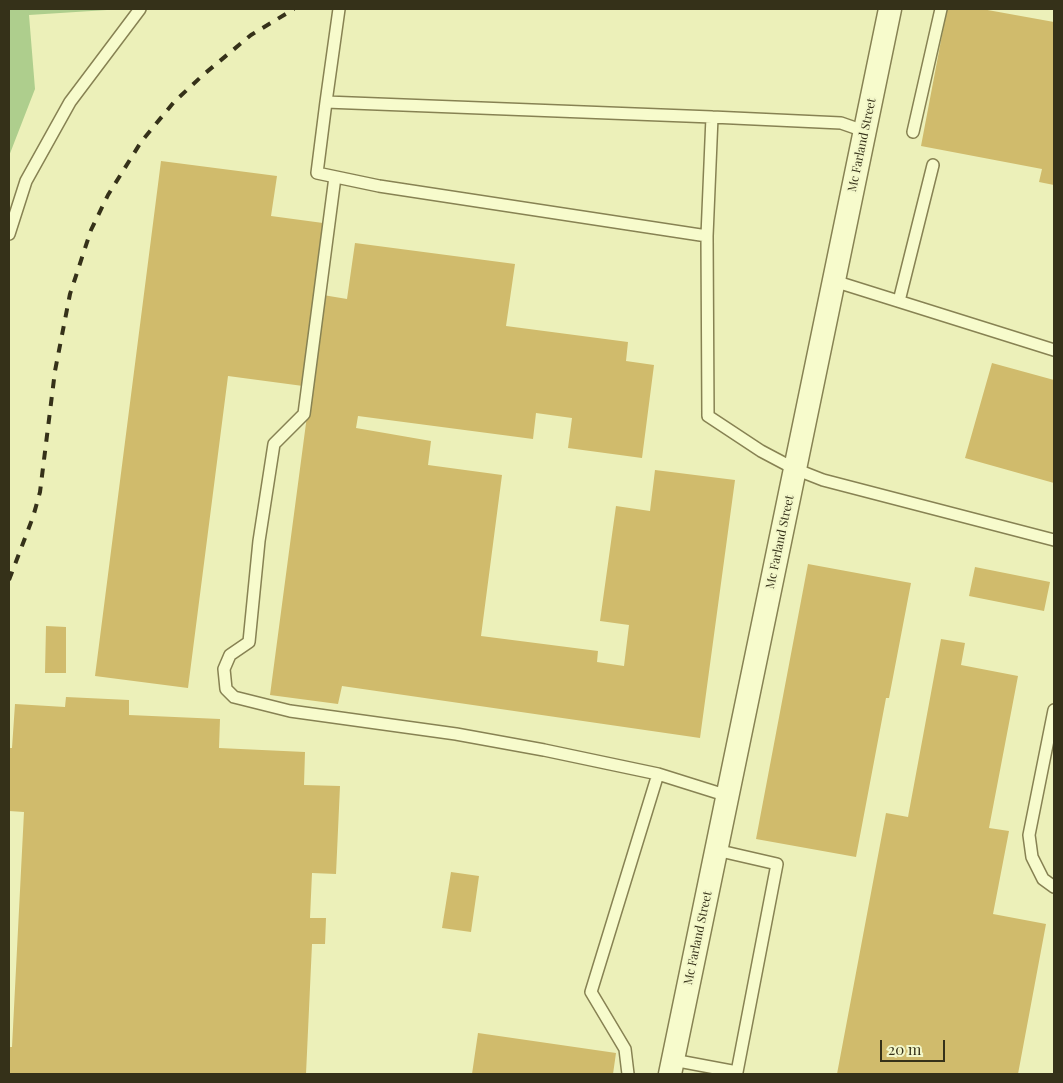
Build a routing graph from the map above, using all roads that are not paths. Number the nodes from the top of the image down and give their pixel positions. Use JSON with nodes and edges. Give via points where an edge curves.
{"nodes":[{"id":1,"x":140,"y":9,"type":"edge"},
{"id":2,"x":339,"y":9,"type":"edge"},
{"id":3,"x":890,"y":9,"type":"edge"},
{"id":4,"x":941,"y":9,"type":"edge"},
{"id":5,"x":326,"y":102,"type":"junction"},
{"id":6,"x":712,"y":117,"type":"junction"},
{"id":7,"x":864,"y":130,"type":"junction"},
{"id":8,"x":913,"y":132,"type":"dead end"},
{"id":9,"x":933,"y":165,"type":"dead end"},
{"id":10,"x":335,"y":177,"type":"junction"},
{"id":11,"x":9,"y":234,"type":"edge"},
{"id":12,"x":707,"y":236,"type":"junction"},
{"id":13,"x":834,"y":281,"type":"junction"},
{"id":14,"x":899,"y":301,"type":"junction"},
{"id":15,"x":1054,"y":350,"type":"edge"},
{"id":16,"x":795,"y":469,"type":"junction"},
{"id":17,"x":1054,"y":540,"type":"edge"},
{"id":18,"x":1054,"y":710,"type":"edge"},
{"id":19,"x":658,"y":774,"type":"junction"},
{"id":20,"x":728,"y":796,"type":"junction"},
{"id":21,"x":716,"y":850,"type":"junction"},
{"id":22,"x":1054,"y":887,"type":"edge"},
{"id":23,"x":672,"y":1067,"type":"edge"},
{"id":24,"x":628,"y":1074,"type":"edge"}],
"edges":[{"from":1,"to":11,"type":"lane","via":[[70,102],[26,181]]},
{"from":2,"to":5,"type":"lane"},
{"from":3,"to":7,"type":"street","name":"Mc Farland Street"},
{"from":4,"to":8,"type":"lane"},
{"from":5,"to":6,"type":"lane"},
{"from":5,"to":10,"type":"lane","via":[[317,173]]},
{"from":6,"to":7,"type":"lane","via":[[841,123]]},
{"from":6,"to":12,"type":"lane"},
{"from":7,"to":13,"type":"street","name":"Mc Farland Street"},
{"from":9,"to":14,"type":"lane"},
{"from":10,"to":12,"type":"lane"},
{"from":10,"to":19,"type":"lane","via":[[304,414],[274,444],[258,541],[249,642],[230,655],[224,670],[226,689],[234,696],[290,711],[456,734]]},
{"from":12,"to":16,"type":"lane","via":[[708,416]]},
{"from":13,"to":14,"type":"lane"},
{"from":13,"to":16,"type":"street","name":"Mc Farland Street"},
{"from":14,"to":15,"type":"lane"},
{"from":16,"to":17,"type":"lane","via":[[823,480]]},
{"from":16,"to":20,"type":"street","name":"Mc Farland Street"},
{"from":18,"to":22,"type":"lane","via":[[1029,835],[1032,857],[1043,879]]},
{"from":19,"to":20,"type":"lane"},
{"from":19,"to":24,"type":"lane","via":[[591,992],[625,1049]]},
{"from":20,"to":21,"type":"street","name":"Mc Farland Street"},
{"from":21,"to":23,"type":"street","name":"Mc Farland Street"},
{"from":21,"to":23,"type":"lane","via":[[777,864],[737,1072]]}]}
